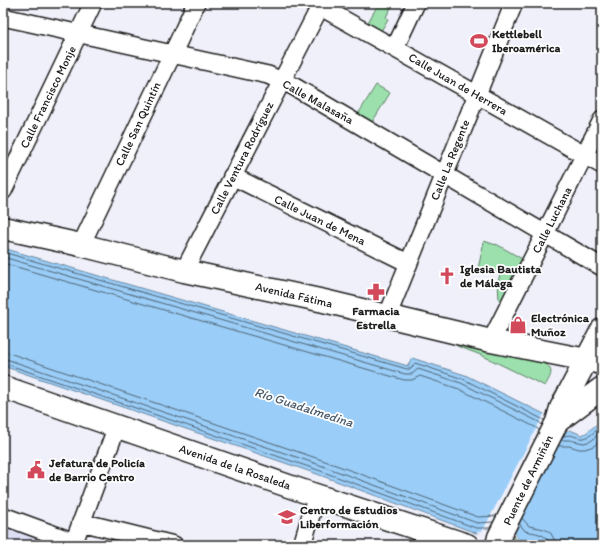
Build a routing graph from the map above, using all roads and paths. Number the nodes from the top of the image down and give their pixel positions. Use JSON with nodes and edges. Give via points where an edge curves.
{"nodes":[{"id":1,"x":93,"y":3,"type":"edge"},
{"id":2,"x":196,"y":3,"type":"edge"},
{"id":3,"x":416,"y":3,"type":"edge"},
{"id":4,"x":514,"y":3,"type":"edge"},
{"id":5,"x":318,"y":4,"type":"edge"},
{"id":6,"x":3,"y":17,"type":"edge"},
{"id":7,"x":79,"y":34,"type":"junction"},
{"id":8,"x":395,"y":48,"type":"junction"},
{"id":9,"x":172,"y":55,"type":"junction"},
{"id":10,"x":281,"y":81,"type":"junction"},
{"id":11,"x":477,"y":95,"type":"junction"},
{"id":12,"x":602,"y":120,"type":"edge"},
{"id":13,"x":584,"y":155,"type":"junction"},
{"id":14,"x":602,"y":165,"type":"edge"},
{"id":15,"x":444,"y":175,"type":"junction"},
{"id":16,"x":232,"y":176,"type":"junction"},
{"id":17,"x":3,"y":191,"type":"edge"},
{"id":18,"x":3,"y":228,"type":"edge"},
{"id":19,"x":545,"y":234,"type":"junction"},
{"id":20,"x":81,"y":245,"type":"junction"},
{"id":21,"x":408,"y":263,"type":"junction"},
{"id":22,"x":602,"y":267,"type":"edge"},
{"id":23,"x":184,"y":271,"type":"junction"},
{"id":24,"x":387,"y":317,"type":"junction"},
{"id":25,"x":602,"y":330,"type":"edge"},
{"id":26,"x":491,"y":342,"type":"junction"},
{"id":27,"x":594,"y":362,"type":"edge"},
{"id":28,"x":602,"y":388,"type":"edge"},
{"id":29,"x":4,"y":390,"type":"edge"},
{"id":30,"x":557,"y":422,"type":"junction"},
{"id":31,"x":117,"y":426,"type":"junction"},
{"id":32,"x":317,"y":495,"type":"junction"},
{"id":33,"x":3,"y":516,"type":"edge"},
{"id":34,"x":81,"y":522,"type":"junction"},
{"id":35,"x":498,"y":541,"type":"edge"},
{"id":36,"x":73,"y":544,"type":"edge"},
{"id":37,"x":174,"y":545,"type":"edge"},
{"id":38,"x":302,"y":545,"type":"edge"},
{"id":39,"x":467,"y":545,"type":"edge"}],
"edges":[{"from":1,"to":7,"type":"street","name":"Calle Francisco Monje"},
{"from":2,"to":9,"type":"street","name":"Calle San Quintín"},
{"from":3,"to":8,"type":"street"},
{"from":4,"to":11,"type":"street","name":"Calle La Regente"},
{"from":5,"to":8,"type":"street","name":"Calle Juan de Herrera"},
{"from":5,"to":10,"type":"street","name":"Calle Ventura Rodríguez"},
{"from":6,"to":7,"type":"street","name":"Calle Malasaña"},
{"from":7,"to":9,"type":"street","name":"Calle Malasaña"},
{"from":7,"to":17,"type":"street","name":"Calle Francisco Monje"},
{"from":8,"to":11,"type":"street","name":"Calle Juan de Herrera"},
{"from":9,"to":10,"type":"street","name":"Calle Malasaña","via":[[268,75]]},
{"from":9,"to":20,"type":"street","name":"Calle San Quintín"},
{"from":10,"to":15,"type":"street","name":"Calle Malasaña"},
{"from":10,"to":16,"type":"street","name":"Calle Ventura Rodríguez"},
{"from":11,"to":13,"type":"street","name":"Calle Juan de Herrera"},
{"from":11,"to":15,"type":"street","name":"Calle La Regente"},
{"from":12,"to":13,"type":"street","name":"Calle Luchana"},
{"from":13,"to":14,"type":"street","name":"Calle Juan de Herrera"},
{"from":13,"to":19,"type":"street","name":"Calle Luchana"},
{"from":15,"to":19,"type":"street","name":"Calle Malasaña"},
{"from":15,"to":21,"type":"street","name":"Calle La Regente"},
{"from":16,"to":21,"type":"street","name":"Calle Juan de Mena"},
{"from":16,"to":23,"type":"street","name":"Calle Ventura Rodríguez"},
{"from":18,"to":20,"type":"main road","name":"Avenida Fátima"},
{"from":19,"to":22,"type":"street","name":"Calle Malasaña"},
{"from":19,"to":26,"type":"street","name":"Calle Luchana"},
{"from":20,"to":23,"type":"main road","name":"Avenida Fátima"},
{"from":21,"to":24,"type":"street","name":"Calle La Regente"},
{"from":23,"to":24,"type":"main road","name":"Avenida Fátima"},
{"from":24,"to":26,"type":"main road","name":"Avenida Fátima"},
{"from":25,"to":27,"type":"main road","name":"Puente de Armiñán"},
{"from":26,"to":27,"type":"main road","name":"Avenida Fátima"},
{"from":27,"to":30,"type":"main road","name":"Puente de Armiñán","via":[[561,408]]},
{"from":28,"to":30,"type":"main road"},
{"from":29,"to":31,"type":"main road","name":"Avenida de la Rosaleda"},
{"from":30,"to":35,"type":"main road","name":"Puente de Armiñán"},
{"from":31,"to":32,"type":"main road","name":"Avenida de la Rosaleda"},
{"from":31,"to":34,"type":"street"},
{"from":32,"to":38,"type":"street"},
{"from":32,"to":39,"type":"main road","name":"Avenida de la Rosaleda"},
{"from":33,"to":36,"type":"street"},
{"from":34,"to":36,"type":"street"},
{"from":34,"to":37,"type":"street"}]}
